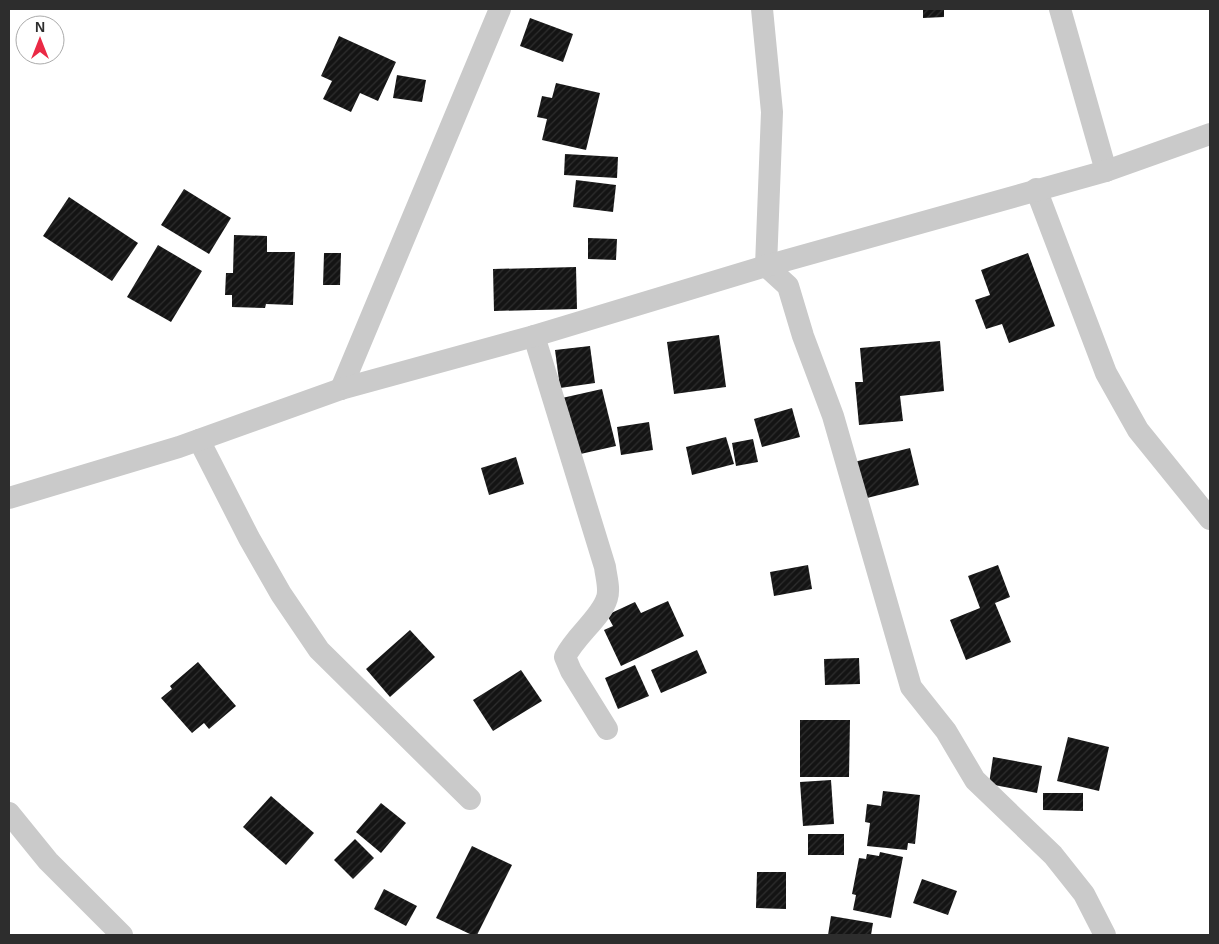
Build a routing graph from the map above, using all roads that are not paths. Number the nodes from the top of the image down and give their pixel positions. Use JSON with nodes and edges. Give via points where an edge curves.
{"nodes":[{"id":1,"x":500,"y":9,"type":"edge"},
{"id":2,"x":762,"y":9,"type":"edge"},
{"id":3,"x":1060,"y":9,"type":"edge"},
{"id":4,"x":1210,"y":134,"type":"edge"},
{"id":5,"x":1106,"y":171,"type":"junction"},
{"id":6,"x":1036,"y":189,"type":"junction"},
{"id":7,"x":766,"y":266,"type":"junction"},
{"id":8,"x":534,"y":336,"type":"junction"},
{"id":9,"x":341,"y":389,"type":"junction"},
{"id":10,"x":199,"y":440,"type":"junction"},
{"id":11,"x":9,"y":498,"type":"edge"},
{"id":12,"x":1210,"y":519,"type":"edge"},
{"id":13,"x":607,"y":729,"type":"dead end"},
{"id":14,"x":470,"y":799,"type":"dead end"},
{"id":15,"x":9,"y":813,"type":"edge"},
{"id":16,"x":122,"y":935,"type":"edge"},
{"id":17,"x":1105,"y":935,"type":"edge"}],
"edges":[{"from":1,"to":9,"type":"street"},
{"from":2,"to":7,"type":"street","via":[[772,112]]},
{"from":3,"to":5,"type":"street"},
{"from":4,"to":5,"type":"street"},
{"from":5,"to":6,"type":"street"},
{"from":6,"to":7,"type":"street"},
{"from":6,"to":12,"type":"street","via":[[1106,373],[1138,430]]},
{"from":7,"to":8,"type":"street"},
{"from":7,"to":17,"type":"street","via":[[788,286],[833,416],[911,687],[946,731],[975,780],[1053,854],[1084,894]]},
{"from":8,"to":9,"type":"street"},
{"from":8,"to":13,"type":"street","via":[[608,584],[607,598],[598,614],[572,643],[565,657]]},
{"from":9,"to":10,"type":"street"},
{"from":10,"to":11,"type":"street"},
{"from":10,"to":14,"type":"street","via":[[249,538],[281,594],[319,650]]},
{"from":15,"to":16,"type":"street","via":[[48,861]]}]}
